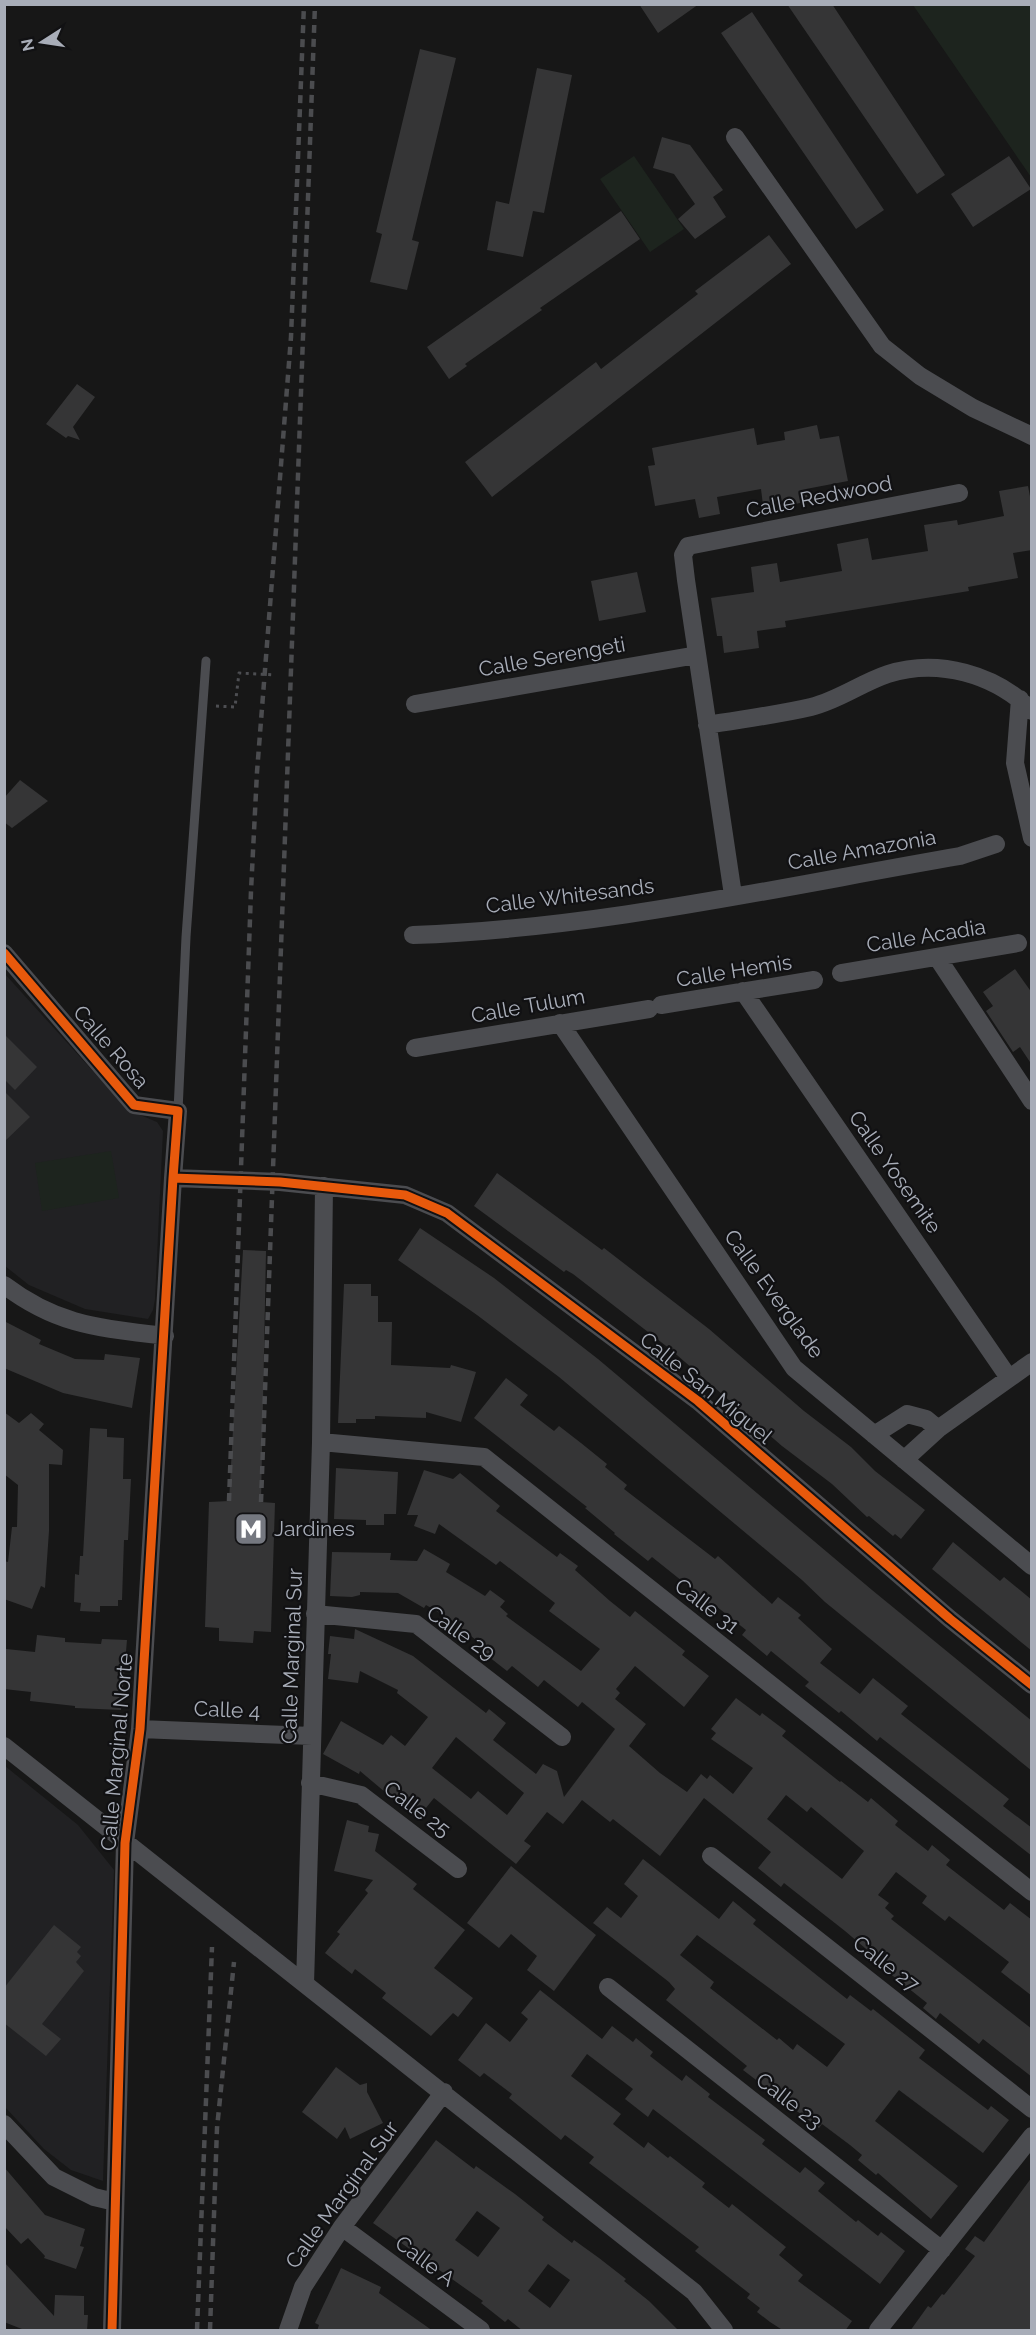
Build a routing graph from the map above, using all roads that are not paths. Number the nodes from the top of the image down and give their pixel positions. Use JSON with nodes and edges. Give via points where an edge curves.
{"nodes":[{"id":1,"x":735,"y":137,"type":"dead end"},
{"id":2,"x":1032,"y":436,"type":"edge"},
{"id":3,"x":958,"y":493,"type":"dead end"},
{"id":4,"x":697,"y":656,"type":"junction"},
{"id":5,"x":206,"y":661,"type":"dead end"},
{"id":6,"x":415,"y":704,"type":"dead end"},
{"id":7,"x":1026,"y":705,"type":"edge"},
{"id":8,"x":707,"y":725,"type":"junction"},
{"id":9,"x":1032,"y":838,"type":"edge"},
{"id":10,"x":996,"y":844,"type":"dead end"},
{"id":11,"x":734,"y":895,"type":"junction"},
{"id":12,"x":413,"y":935,"type":"dead end"},
{"id":13,"x":1018,"y":944,"type":"dead end"},
{"id":14,"x":4,"y":953,"type":"edge"},
{"id":15,"x":937,"y":957,"type":"junction"},
{"id":16,"x":841,"y":973,"type":"dead end"},
{"id":17,"x":814,"y":980,"type":"dead end"},
{"id":18,"x":743,"y":991,"type":"junction"},
{"id":19,"x":655,"y":1007,"type":"joint"},
{"id":20,"x":560,"y":1023,"type":"junction"},
{"id":21,"x":415,"y":1048,"type":"dead end"},
{"id":22,"x":1032,"y":1101,"type":"edge"},
{"id":23,"x":178,"y":1111,"type":"junction"},
{"id":24,"x":173,"y":1178,"type":"junction"},
{"id":25,"x":324,"y":1186,"type":"junction"},
{"id":26,"x":4,"y":1284,"type":"edge"},
{"id":27,"x":165,"y":1336,"type":"junction"},
{"id":28,"x":1032,"y":1362,"type":"edge"},
{"id":29,"x":1009,"y":1378,"type":"junction"},
{"id":30,"x":938,"y":1429,"type":"junction"},
{"id":31,"x":874,"y":1435,"type":"junction"},
{"id":32,"x":321,"y":1442,"type":"junction"},
{"id":33,"x":904,"y":1460,"type":"junction"},
{"id":34,"x":1032,"y":1566,"type":"edge"},
{"id":35,"x":315,"y":1614,"type":"junction"},
{"id":36,"x":1032,"y":1685,"type":"edge"},
{"id":37,"x":140,"y":1729,"type":"junction"},
{"id":38,"x":312,"y":1736,"type":"junction"},
{"id":39,"x":561,"y":1737,"type":"dead end"},
{"id":40,"x":4,"y":1746,"type":"edge"},
{"id":41,"x":310,"y":1783,"type":"junction"},
{"id":42,"x":125,"y":1843,"type":"junction"},
{"id":43,"x":711,"y":1856,"type":"dead end"},
{"id":44,"x":458,"y":1869,"type":"dead end"},
{"id":45,"x":1032,"y":1892,"type":"edge"},
{"id":46,"x":305,"y":1984,"type":"junction"},
{"id":47,"x":608,"y":1987,"type":"dead end"},
{"id":48,"x":444,"y":2092,"type":"junction"},
{"id":49,"x":1032,"y":2109,"type":"edge"},
{"id":50,"x":4,"y":2124,"type":"edge"},
{"id":51,"x":1032,"y":2136,"type":"edge"},
{"id":52,"x":115,"y":2202,"type":"junction"},
{"id":53,"x":342,"y":2227,"type":"junction"},
{"id":54,"x":942,"y":2250,"type":"junction"},
{"id":55,"x":112,"y":2331,"type":"edge"},
{"id":56,"x":288,"y":2331,"type":"edge"},
{"id":57,"x":481,"y":2331,"type":"edge"},
{"id":58,"x":724,"y":2331,"type":"edge"},
{"id":59,"x":878,"y":2331,"type":"edge"}],
"edges":[{"from":1,"to":2,"type":"street","via":[[882,346],[920,376],[973,408]]},
{"from":3,"to":4,"type":"street","name":"Calle Redwood","via":[[688,546],[683,555]]},
{"from":4,"to":6,"type":"street","name":"Calle Serengeti"},
{"from":4,"to":8,"type":"street"},
{"from":5,"to":23,"type":"lane"},
{"from":7,"to":8,"type":"street","via":[[1006,688],[977,675],[916,669],[889,674],[811,707]]},
{"from":7,"to":9,"type":"street","via":[[1015,763]]},
{"from":8,"to":11,"type":"street"},
{"from":10,"to":11,"type":"street","name":"Calle Amazonia","via":[[960,856]]},
{"from":11,"to":12,"type":"street","name":"Calle Whitesands","via":[[548,924]]},
{"from":13,"to":15,"type":"street","name":"Calle Acadia"},
{"from":14,"to":23,"type":"street","name":"Calle Rosa","via":[[134,1105]]},
{"from":15,"to":16,"type":"street","name":"Calle Acadia"},
{"from":15,"to":22,"type":"street"},
{"from":17,"to":18,"type":"street","name":"Calle Hemis"},
{"from":18,"to":19,"type":"street","name":"Calle Hemis"},
{"from":18,"to":29,"type":"street","name":"Calle Yosemite"},
{"from":19,"to":20,"type":"street","name":"Calle Tulum"},
{"from":20,"to":21,"type":"street","name":"Calle Tulum"},
{"from":20,"to":31,"type":"street","name":"Calle Everglade","via":[[794,1368]]},
{"from":23,"to":24,"type":"street"},
{"from":24,"to":25,"type":"street"},
{"from":24,"to":27,"type":"street","name":"Calle Marginal Norte"},
{"from":25,"to":32,"type":"street","name":"Calle Marginal Sur"},
{"from":25,"to":36,"type":"street","name":"Calle San Miguel","via":[[405,1195],[447,1213],[698,1401]]},
{"from":26,"to":27,"type":"street","via":[[29,1304],[85,1326]]},
{"from":27,"to":37,"type":"street","name":"Calle Marginal Norte"},
{"from":28,"to":29,"type":"street"},
{"from":29,"to":30,"type":"street"},
{"from":30,"to":31,"type":"street","via":[[926,1419],[907,1414]]},
{"from":30,"to":33,"type":"street"},
{"from":31,"to":33,"type":"street","name":"Calle Everglade"},
{"from":32,"to":35,"type":"street","name":"Calle Marginal Sur"},
{"from":32,"to":45,"type":"street","name":"Calle 31","via":[[484,1457]]},
{"from":33,"to":34,"type":"street","name":"Calle Everglade"},
{"from":35,"to":38,"type":"street","name":"Calle Marginal Sur"},
{"from":35,"to":39,"type":"street","name":"Calle 29","via":[[416,1624]]},
{"from":37,"to":38,"type":"street","name":"Calle 4"},
{"from":37,"to":42,"type":"street","name":"Calle Marginal Norte"},
{"from":38,"to":41,"type":"street","name":"Calle Marginal Sur"},
{"from":40,"to":42,"type":"street"},
{"from":41,"to":44,"type":"street","name":"Calle 25","via":[[361,1795]]},
{"from":41,"to":46,"type":"street","name":"Calle Marginal Sur"},
{"from":42,"to":46,"type":"street"},
{"from":42,"to":52,"type":"street","name":"Calle Marginal Norte"},
{"from":43,"to":49,"type":"street","name":"Calle 27"},
{"from":46,"to":48,"type":"street"},
{"from":47,"to":54,"type":"street","name":"Calle 23"},
{"from":48,"to":53,"type":"street","name":"Calle Marginal Sur"},
{"from":48,"to":58,"type":"street","via":[[694,2292]]},
{"from":50,"to":52,"type":"street","via":[[54,2177],[94,2197]]},
{"from":51,"to":54,"type":"street"},
{"from":52,"to":55,"type":"street","name":"Calle Marginal Norte"},
{"from":53,"to":56,"type":"street","name":"Calle Marginal Sur","via":[[303,2288]]},
{"from":53,"to":57,"type":"street","name":"Calle A"},
{"from":54,"to":59,"type":"street"}]}
